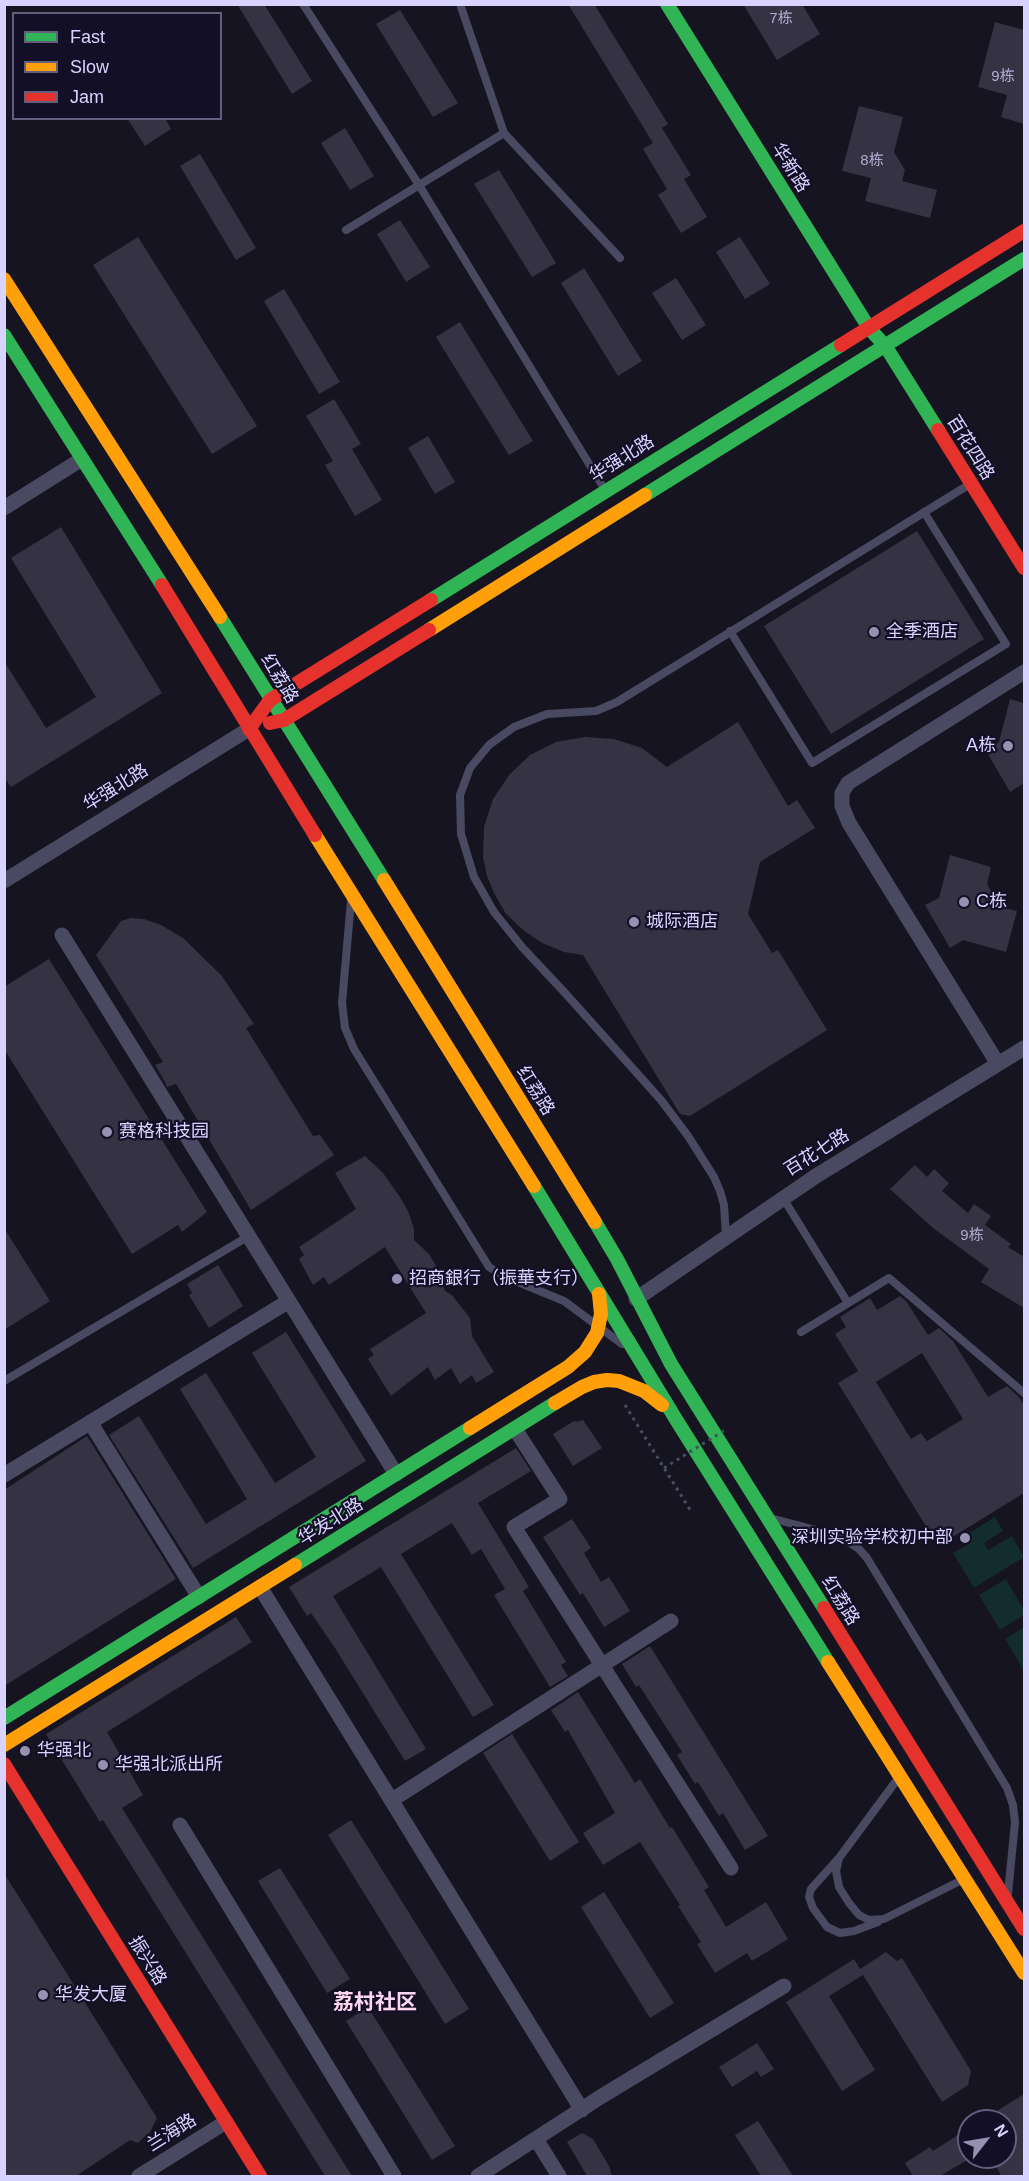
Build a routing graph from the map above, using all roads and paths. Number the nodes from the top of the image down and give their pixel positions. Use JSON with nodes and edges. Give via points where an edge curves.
{"nodes":[{"id":1,"x":303,"y":4,"type":"edge"},
{"id":2,"x":460,"y":4,"type":"edge"},
{"id":3,"x":667,"y":4,"type":"edge"},
{"id":4,"x":504,"y":133,"type":"junction"},
{"id":5,"x":419,"y":185,"type":"junction"},
{"id":6,"x":346,"y":230,"type":"dead end"},
{"id":7,"x":1024,"y":231,"type":"edge"},
{"id":8,"x":620,"y":258,"type":"dead end"},
{"id":9,"x":1024,"y":260,"type":"edge"},
{"id":10,"x":4,"y":279,"type":"edge"},
{"id":11,"x":869,"y":328,"type":"junction"},
{"id":12,"x":4,"y":335,"type":"edge"},
{"id":13,"x":886,"y":347,"type":"junction"},
{"id":14,"x":82,"y":459,"type":"junction"},
{"id":15,"x":971,"y":483,"type":"junction"},
{"id":16,"x":606,"y":492,"type":"junction"},
{"id":17,"x":4,"y":508,"type":"edge"},
{"id":18,"x":924,"y":512,"type":"junction"},
{"id":19,"x":1024,"y":568,"type":"edge"},
{"id":20,"x":730,"y":631,"type":"junction"},
{"id":21,"x":1024,"y":672,"type":"edge"},
{"id":22,"x":270,"y":700,"type":"junction"},
{"id":23,"x":284,"y":720,"type":"junction"},
{"id":24,"x":249,"y":729,"type":"junction"},
{"id":25,"x":4,"y":881,"type":"edge"},
{"id":26,"x":352,"y":894,"type":"junction"},
{"id":27,"x":62,"y":935,"type":"dead end"},
{"id":28,"x":1024,"y":1048,"type":"edge"},
{"id":29,"x":998,"y":1064,"type":"junction"},
{"id":30,"x":783,"y":1198,"type":"junction"},
{"id":31,"x":249,"y":1236,"type":"junction"},
{"id":32,"x":726,"y":1236,"type":"junction"},
{"id":33,"x":597,"y":1288,"type":"junction"},
{"id":34,"x":636,"y":1299,"type":"junction"},
{"id":35,"x":289,"y":1300,"type":"junction"},
{"id":36,"x":848,"y":1303,"type":"junction"},
{"id":37,"x":599,"y":1327,"type":"junction"},
{"id":38,"x":801,"y":1332,"type":"dead end"},
{"id":39,"x":640,"y":1361,"type":"junction"},
{"id":40,"x":4,"y":1381,"type":"edge"},
{"id":41,"x":1024,"y":1394,"type":"edge"},
{"id":42,"x":625,"y":1405,"type":"dead end"},
{"id":43,"x":676,"y":1421,"type":"junction"},
{"id":44,"x":90,"y":1422,"type":"junction"},
{"id":45,"x":515,"y":1429,"type":"junction"},
{"id":46,"x":725,"y":1430,"type":"dead end"},
{"id":47,"x":664,"y":1468,"type":"junction"},
{"id":48,"x":396,"y":1474,"type":"junction"},
{"id":49,"x":4,"y":1475,"type":"edge"},
{"id":50,"x":692,"y":1513,"type":"dead end"},
{"id":51,"x":766,"y":1517,"type":"junction"},
{"id":52,"x":260,"y":1587,"type":"junction"},
{"id":53,"x":199,"y":1597,"type":"junction"},
{"id":54,"x":671,"y":1620,"type":"dead end"},
{"id":55,"x":602,"y":1665,"type":"junction"},
{"id":56,"x":4,"y":1718,"type":"edge"},
{"id":57,"x":4,"y":1745,"type":"edge"},
{"id":58,"x":4,"y":1764,"type":"edge"},
{"id":59,"x":900,"y":1775,"type":"junction"},
{"id":60,"x":392,"y":1800,"type":"junction"},
{"id":61,"x":180,"y":1825,"type":"dead end"},
{"id":62,"x":839,"y":1858,"type":"junction"},
{"id":63,"x":731,"y":1868,"type":"dead end"},
{"id":64,"x":965,"y":1878,"type":"junction"},
{"id":65,"x":1008,"y":1901,"type":"junction"},
{"id":66,"x":884,"y":1919,"type":"junction"},
{"id":67,"x":1024,"y":1929,"type":"edge"},
{"id":68,"x":1024,"y":1972,"type":"edge"},
{"id":69,"x":784,"y":1986,"type":"dead end"},
{"id":70,"x":582,"y":2110,"type":"junction"},
{"id":71,"x":226,"y":2122,"type":"junction"},
{"id":72,"x":536,"y":2139,"type":"junction"},
{"id":73,"x":139,"y":2176,"type":"edge"},
{"id":74,"x":260,"y":2176,"type":"edge"},
{"id":75,"x":394,"y":2176,"type":"edge"},
{"id":76,"x":478,"y":2176,"type":"edge"},
{"id":77,"x":559,"y":2176,"type":"edge"}],
"edges":[{"from":1,"to":5,"type":"lane"},
{"from":2,"to":4,"type":"lane"},
{"from":3,"to":11,"type":"main road","name":"华新路"},
{"from":4,"to":5,"type":"lane"},
{"from":4,"to":8,"type":"lane"},
{"from":5,"to":6,"type":"lane"},
{"from":5,"to":16,"type":"lane"},
{"from":7,"to":11,"type":"main road","name":"华强北路"},
{"from":9,"to":13,"type":"main road","name":"华强北路"},
{"from":10,"to":22,"type":"main road","name":"红荔路"},
{"from":11,"to":13,"type":"main road","name":"华新路"},
{"from":11,"to":16,"type":"main road","name":"华强北路"},
{"from":12,"to":14,"type":"main road"},
{"from":13,"to":15,"type":"main road","name":"百花四路"},
{"from":13,"to":23,"type":"main road","name":"华强北路"},
{"from":14,"to":17,"type":"street"},
{"from":14,"to":24,"type":"main road"},
{"from":15,"to":18,"type":"lane"},
{"from":15,"to":19,"type":"main road","name":"百花四路"},
{"from":16,"to":22,"type":"main road","name":"华强北路"},
{"from":18,"to":20,"type":"lane"},
{"from":18,"to":20,"type":"lane","via":[[1006,644],[976,663],[812,763]]},
{"from":20,"to":32,"type":"lane","via":[[617,702],[596,711],[547,714],[514,727],[489,746],[470,768],[460,795],[461,834],[474,877],[494,912],[661,1100],[688,1136],[720,1191]]},
{"from":21,"to":29,"type":"street","via":[[848,783],[842,793],[849,823]]},
{"from":22,"to":23,"type":"main road","name":"红荔路"},
{"from":22,"to":24,"type":"main road","name":"华强北路"},
{"from":23,"to":24,"type":"main road","name":"华强北路"},
{"from":23,"to":34,"type":"main road","name":"红荔路","via":[[585,1205]]},
{"from":24,"to":25,"type":"street","name":"华强北路"},
{"from":24,"to":26,"type":"main road"},
{"from":26,"to":33,"type":"main road"},
{"from":26,"to":37,"type":"lane","via":[[342,1004],[345,1028],[354,1049],[489,1267],[564,1301]]},
{"from":27,"to":31,"type":"street"},
{"from":28,"to":29,"type":"street","name":"百花七路"},
{"from":29,"to":30,"type":"street","name":"百花七路"},
{"from":30,"to":32,"type":"street","name":"百花七路"},
{"from":30,"to":36,"type":"lane"},
{"from":31,"to":35,"type":"street"},
{"from":31,"to":40,"type":"lane"},
{"from":32,"to":34,"type":"street","name":"百花七路"},
{"from":33,"to":37,"type":"main road","via":[[601,1307]]},
{"from":33,"to":39,"type":"main road"},
{"from":34,"to":51,"type":"main road","name":"红荔路","via":[[671,1364]]},
{"from":35,"to":44,"type":"street"},
{"from":35,"to":48,"type":"street"},
{"from":36,"to":38,"type":"lane"},
{"from":36,"to":41,"type":"lane","via":[[889,1278]]},
{"from":37,"to":39,"type":"lane"},
{"from":37,"to":48,"type":"main road","name":"华发北路","via":[[585,1352],[568,1366]]},
{"from":39,"to":43,"type":"main road"},
{"from":42,"to":47,"type":"path"},
{"from":43,"to":45,"type":"main road","name":"华发北路","via":[[644,1391],[607,1380],[582,1387]]},
{"from":43,"to":59,"type":"main road"},
{"from":44,"to":49,"type":"street"},
{"from":44,"to":53,"type":"street"},
{"from":45,"to":52,"type":"main road","name":"华发北路"},
{"from":45,"to":55,"type":"street","via":[[560,1498],[514,1527]]},
{"from":46,"to":47,"type":"path","bridge":true},
{"from":47,"to":50,"type":"path"},
{"from":48,"to":53,"type":"main road","name":"华发北路"},
{"from":51,"to":65,"type":"main road","name":"红荔路"},
{"from":51,"to":65,"type":"lane","via":[[839,1536],[867,1558],[1013,1805]]},
{"from":52,"to":57,"type":"main road","name":"华发北路"},
{"from":52,"to":60,"type":"street"},
{"from":53,"to":56,"type":"main road","name":"华发北路"},
{"from":54,"to":55,"type":"street"},
{"from":55,"to":60,"type":"street"},
{"from":55,"to":63,"type":"street"},
{"from":58,"to":71,"type":"main road","name":"振兴路"},
{"from":59,"to":62,"type":"lane"},
{"from":59,"to":64,"type":"main road"},
{"from":60,"to":70,"type":"street"},
{"from":61,"to":75,"type":"street"},
{"from":62,"to":66,"type":"lane","via":[[838,1887],[849,1903],[868,1920]]},
{"from":62,"to":66,"type":"lane","via":[[811,1889],[809,1897],[827,1927],[840,1933]]},
{"from":64,"to":66,"type":"lane"},
{"from":64,"to":68,"type":"main road"},
{"from":65,"to":67,"type":"main road","name":"红荔路"},
{"from":69,"to":70,"type":"street"},
{"from":70,"to":72,"type":"street"},
{"from":71,"to":73,"type":"street","name":"兰海路"},
{"from":71,"to":74,"type":"main road","name":"振兴路"},
{"from":72,"to":76,"type":"street"},
{"from":72,"to":77,"type":"street"}]}
